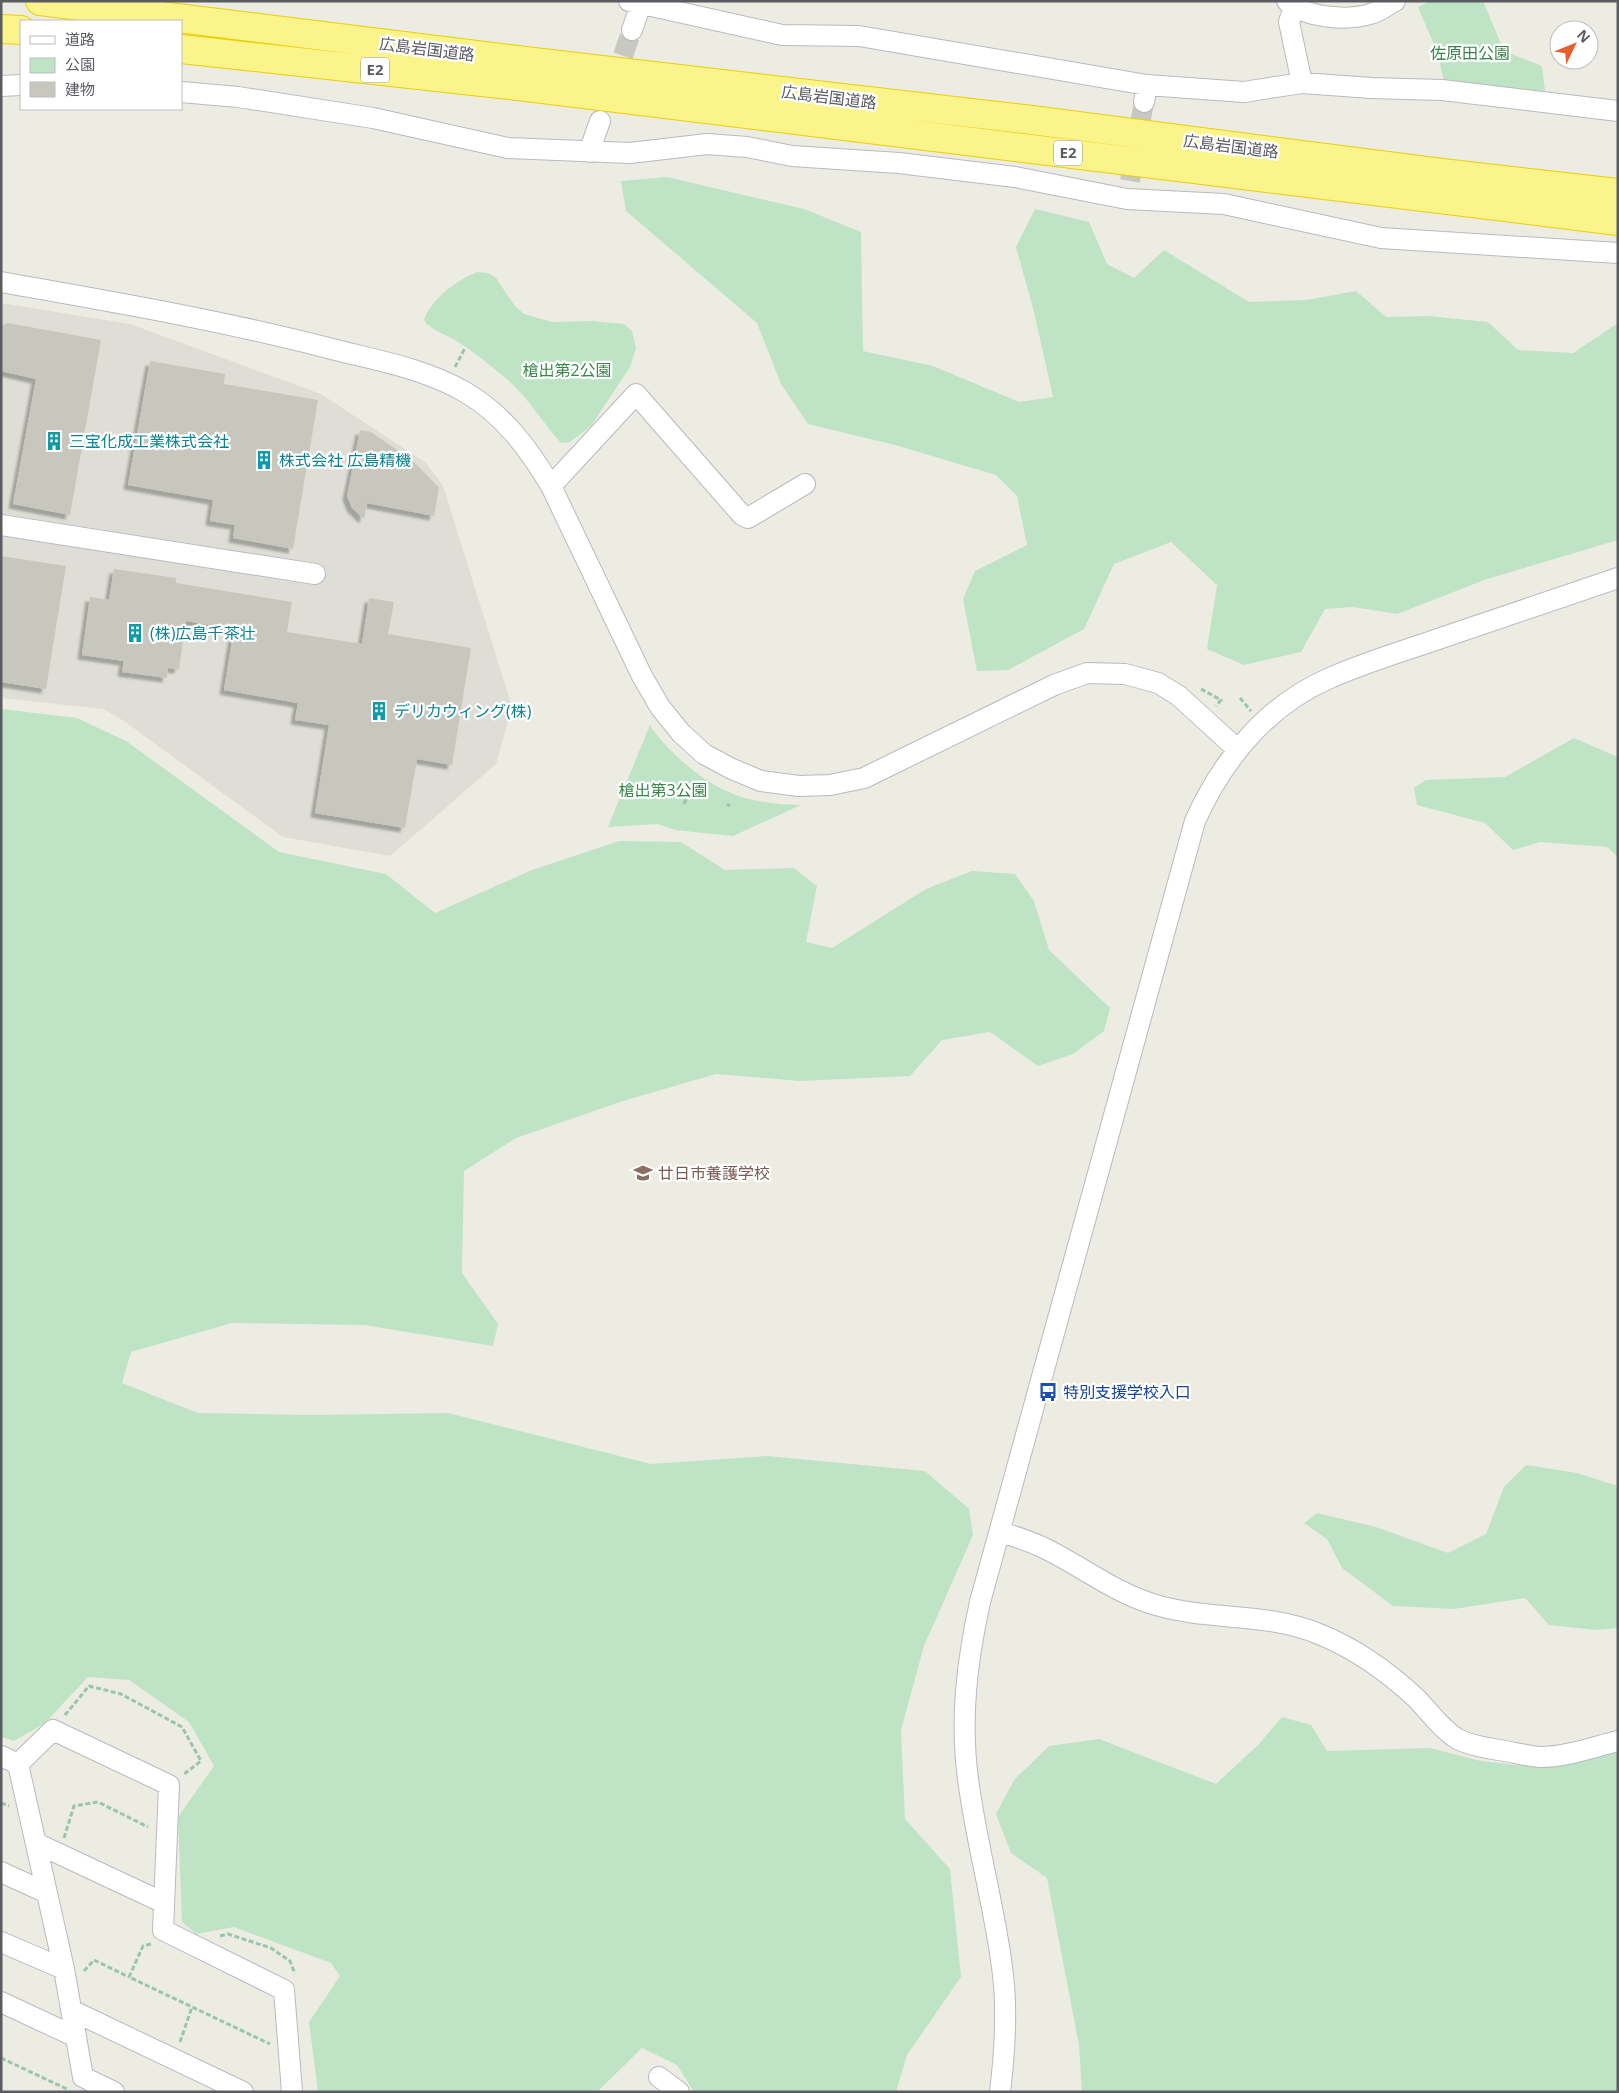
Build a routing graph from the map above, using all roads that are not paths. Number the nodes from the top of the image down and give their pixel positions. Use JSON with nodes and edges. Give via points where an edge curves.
{"nodes":[{"id":1,"x":40,"y":1,"type":"edge"},
{"id":2,"x":1395,"y":1,"type":"edge"},
{"id":3,"x":638,"y":2,"type":"edge"},
{"id":4,"x":1291,"y":4,"type":"edge"},
{"id":5,"x":1,"y":29,"type":"edge"},
{"id":6,"x":20,"y":30,"type":"edge"},
{"id":7,"x":632,"y":30,"type":"tunnel mouth"},
{"id":8,"x":1,"y":47,"type":"edge"},
{"id":9,"x":20,"y":48,"type":"edge"},
{"id":10,"x":182,"y":49,"type":"edge"},
{"id":11,"x":1302,"y":83,"type":"junction"},
{"id":12,"x":20,"y":85,"type":"edge"},
{"id":13,"x":1,"y":86,"type":"edge"},
{"id":14,"x":182,"y":92,"type":"edge"},
{"id":15,"x":1618,"y":111,"type":"edge"},
{"id":16,"x":600,"y":121,"type":"dead end"},
{"id":17,"x":589,"y":152,"type":"junction"},
{"id":18,"x":1618,"y":193,"type":"edge"},
{"id":19,"x":1618,"y":221,"type":"edge"},
{"id":20,"x":1618,"y":253,"type":"edge"},
{"id":21,"x":1,"y":282,"type":"edge"},
{"id":22,"x":805,"y":484,"type":"dead end"},
{"id":23,"x":551,"y":486,"type":"junction"},
{"id":24,"x":1,"y":524,"type":"edge"},
{"id":25,"x":314,"y":574,"type":"dead end"},
{"id":26,"x":1618,"y":578,"type":"edge"},
{"id":27,"x":1237,"y":749,"type":"junction"},
{"id":28,"x":1000,"y":1532,"type":"junction"},
{"id":29,"x":1618,"y":1741,"type":"edge"},
{"id":30,"x":10,"y":1760,"type":"edge"},
{"id":31,"x":36,"y":1843,"type":"junction"},
{"id":32,"x":1,"y":1872,"type":"edge"},
{"id":33,"x":47,"y":1893,"type":"junction"},
{"id":34,"x":164,"y":1903,"type":"junction"},
{"id":35,"x":1,"y":1942,"type":"edge"},
{"id":36,"x":66,"y":1979,"type":"junction"},
{"id":37,"x":1,"y":2002,"type":"edge"},
{"id":38,"x":71,"y":2010,"type":"junction"},
{"id":39,"x":76,"y":2037,"type":"junction"},
{"id":40,"x":659,"y":2077,"type":"dead end"},
{"id":41,"x":78,"y":2087,"type":"edge"},
{"id":42,"x":114,"y":2092,"type":"edge"},
{"id":43,"x":243,"y":2092,"type":"edge"},
{"id":44,"x":292,"y":2092,"type":"edge"},
{"id":45,"x":679,"y":2092,"type":"edge"},
{"id":46,"x":1000,"y":2092,"type":"edge"}],
"edges":[{"from":1,"to":18,"type":"highway","name":"広島岩国道路","number":"E2"},
{"from":2,"to":4,"type":"street","via":[[1373,14],[1350,19],[1323,16]]},
{"from":3,"to":7,"type":"street"},
{"from":3,"to":11,"type":"street","via":[[782,35],[859,36],[1068,73],[1146,93],[1244,92]]},
{"from":4,"to":11,"type":"street","via":[[1289,22]]},
{"from":5,"to":6,"type":"highway"},
{"from":8,"to":9,"type":"highway"},
{"from":10,"to":19,"type":"highway","name":"広島岩国道路","number":"E2","via":[[518,86]]},
{"from":11,"to":15,"type":"street","via":[[1442,90]]},
{"from":12,"to":13,"type":"street"},
{"from":14,"to":17,"type":"street","via":[[238,97],[373,118],[508,148]]},
{"from":16,"to":17,"type":"street"},
{"from":17,"to":20,"type":"street","via":[[630,153],[707,144],[748,147],[792,156],[899,163],[1129,190],[1224,204],[1381,238]]},
{"from":21,"to":23,"type":"street","via":[[268,332],[431,375],[466,393],[497,415],[525,446]]},
{"from":22,"to":23,"type":"street","via":[[748,518],[742,515],[636,394]]},
{"from":23,"to":27,"type":"street","via":[[660,707],[704,754],[761,781],[799,786],[830,785],[864,778],[1087,672],[1125,674],[1158,682],[1193,707]]},
{"from":24,"to":25,"type":"street"},
{"from":26,"to":27,"type":"street","via":[[1329,678],[1286,703]]},
{"from":27,"to":28,"type":"street","via":[[1206,798],[1188,845]]},
{"from":28,"to":29,"type":"street","via":[[1042,1547],[1116,1590],[1158,1606],[1196,1614],[1266,1619],[1294,1624],[1321,1634],[1373,1663],[1416,1698],[1457,1738],[1485,1748],[1541,1757]]},
{"from":28,"to":46,"type":"street","via":[[973,1637],[964,1707],[968,1778],[1003,1968],[1005,2040]]},
{"from":30,"to":31,"type":"street"},
{"from":30,"to":34,"type":"street","via":[[53,1730],[169,1785]]},
{"from":31,"to":33,"type":"street"},
{"from":31,"to":34,"type":"street"},
{"from":32,"to":33,"type":"street"},
{"from":33,"to":36,"type":"street"},
{"from":34,"to":44,"type":"street","via":[[163,1930],[284,1990]]},
{"from":35,"to":36,"type":"street"},
{"from":36,"to":38,"type":"street"},
{"from":37,"to":39,"type":"street"},
{"from":38,"to":39,"type":"street"},
{"from":38,"to":43,"type":"street"},
{"from":39,"to":41,"type":"street"},
{"from":40,"to":45,"type":"street"},
{"from":41,"to":42,"type":"street"}]}
